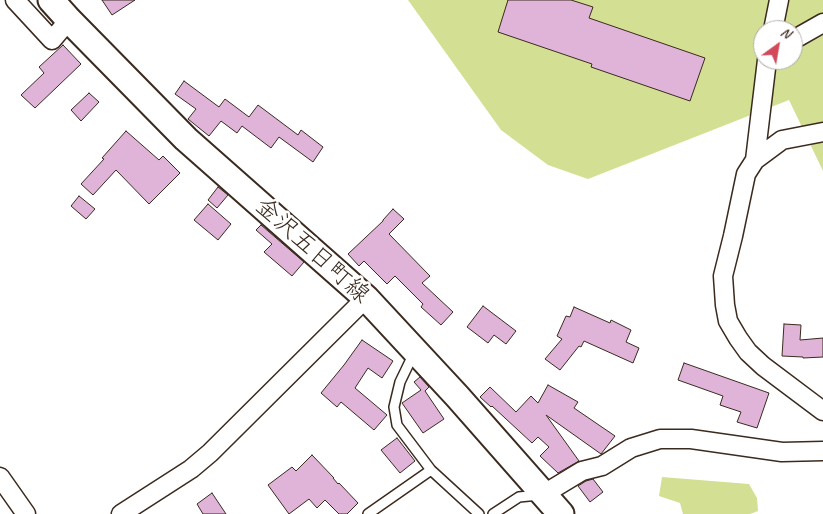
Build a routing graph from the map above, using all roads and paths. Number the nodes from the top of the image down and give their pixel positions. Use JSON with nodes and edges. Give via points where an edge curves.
{"nodes":[{"id":1,"x":15,"y":0,"type":"edge"},
{"id":2,"x":52,"y":0,"type":"edge"},
{"id":3,"x":779,"y":0,"type":"edge"},
{"id":4,"x":69,"y":20,"type":"junction"},
{"id":5,"x":775,"y":20,"type":"edge"},
{"id":6,"x":823,"y":23,"type":"edge"},
{"id":7,"x":803,"y":34,"type":"edge"},
{"id":8,"x":766,"y":70,"type":"edge"},
{"id":9,"x":823,"y":132,"type":"edge"},
{"id":10,"x":755,"y":160,"type":"junction"},
{"id":11,"x":366,"y":298,"type":"junction"},
{"id":12,"x":415,"y":351,"type":"junction"},
{"id":13,"x":823,"y":411,"type":"edge"},
{"id":14,"x":823,"y":451,"type":"edge"},
{"id":15,"x":432,"y":470,"type":"junction"},
{"id":16,"x":0,"y":477,"type":"edge"},
{"id":17,"x":544,"y":494,"type":"junction"},
{"id":18,"x":26,"y":514,"type":"edge"},
{"id":19,"x":121,"y":514,"type":"edge"},
{"id":20,"x":368,"y":514,"type":"edge"},
{"id":21,"x":480,"y":514,"type":"edge"},
{"id":22,"x":493,"y":514,"type":"edge"},
{"id":23,"x":560,"y":514,"type":"edge"}],
"edges":[{"from":1,"to":4,"type":"street","via":[[52,40]]},
{"from":2,"to":4,"type":"main road","name":"金沢五日町線"},
{"from":3,"to":5,"type":"street"},
{"from":4,"to":11,"type":"main road","name":"金沢五日町線","via":[[186,139]]},
{"from":6,"to":7,"type":"street"},
{"from":8,"to":10,"type":"street"},
{"from":9,"to":10,"type":"street","via":[[782,140]]},
{"from":10,"to":13,"type":"street","via":[[746,174],[722,276],[728,322],[748,352]]},
{"from":11,"to":12,"type":"main road","name":"金沢五日町線"},
{"from":11,"to":19,"type":"street","via":[[210,453]]},
{"from":12,"to":15,"type":"lane","via":[[400,382],[394,407],[397,425]]},
{"from":12,"to":17,"type":"main road","name":"金沢五日町線"},
{"from":14,"to":17,"type":"street","via":[[782,452],[690,439],[660,439],[631,448],[602,466],[582,471]]},
{"from":15,"to":20,"type":"lane"},
{"from":15,"to":21,"type":"lane"},
{"from":16,"to":18,"type":"street"},
{"from":17,"to":22,"type":"lane","via":[[518,497]]},
{"from":17,"to":23,"type":"main road","name":"金沢五日町線"}]}
